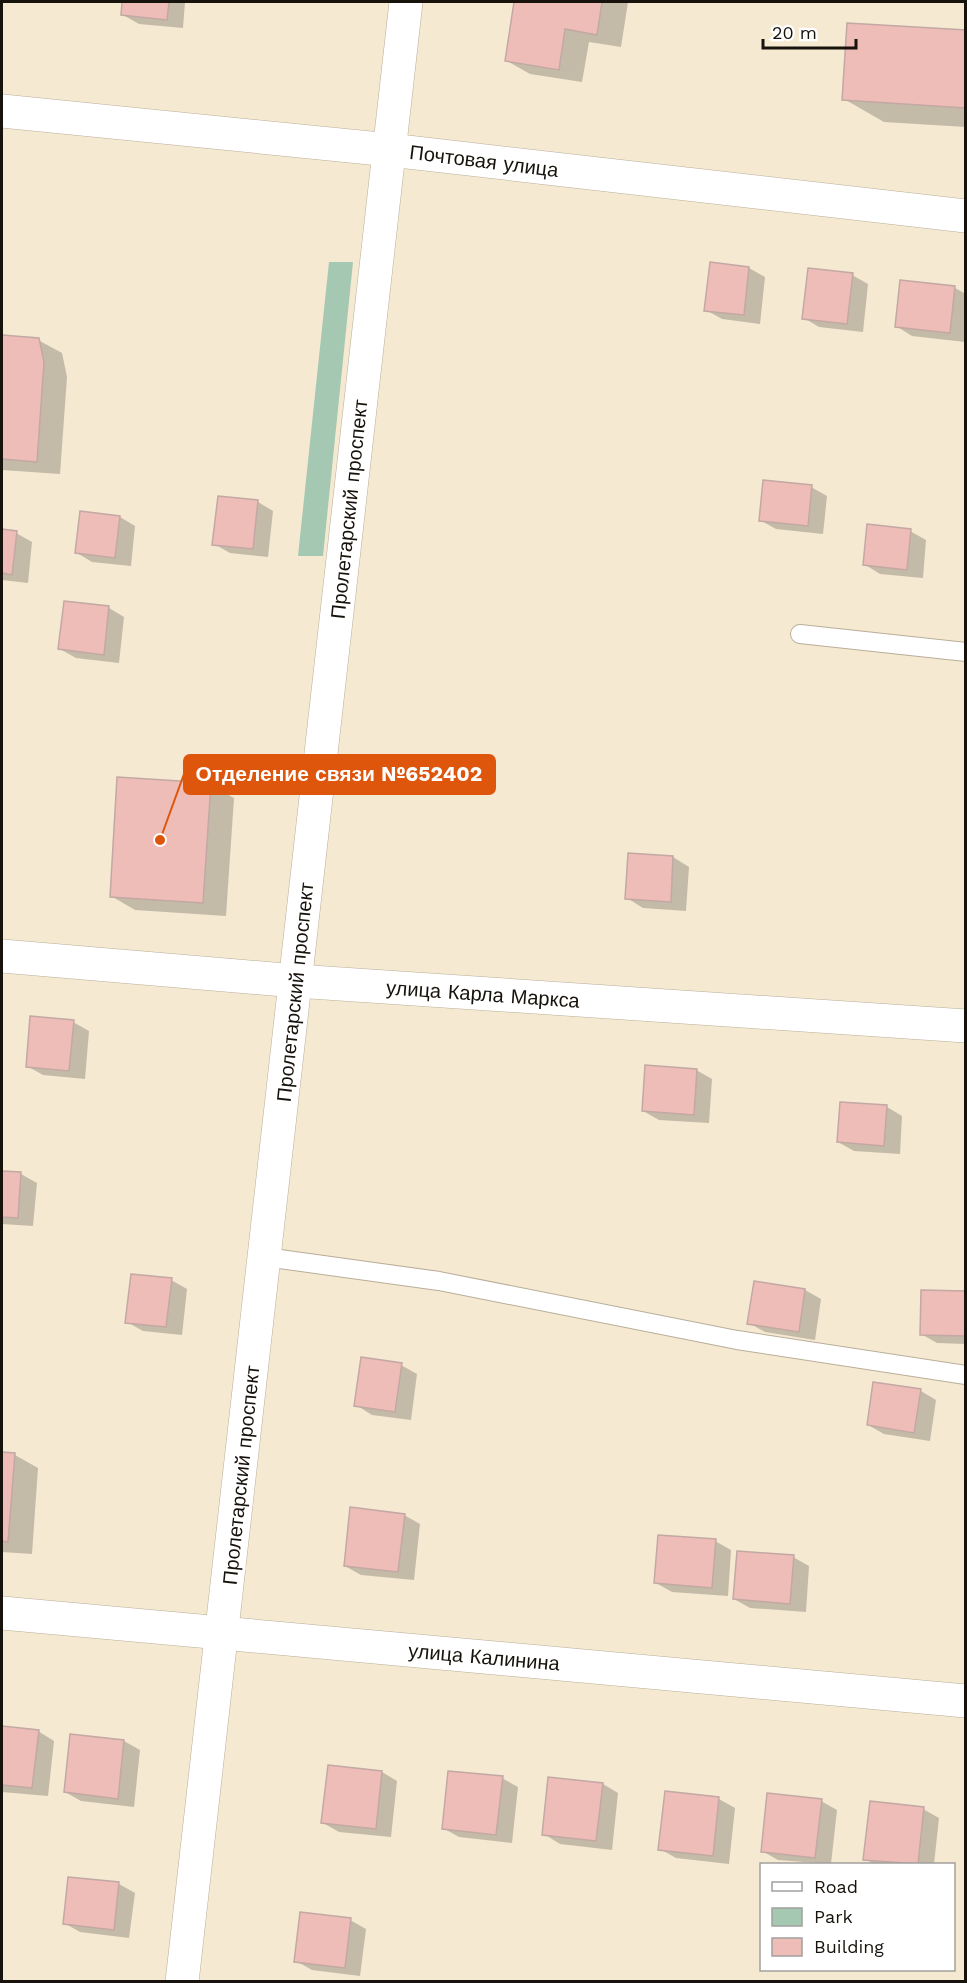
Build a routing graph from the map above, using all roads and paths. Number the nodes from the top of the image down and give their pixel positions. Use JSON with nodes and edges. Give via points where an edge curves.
{"nodes":[{"id":1,"x":406,"y":2,"type":"edge"},
{"id":2,"x":2,"y":111,"type":"edge"},
{"id":3,"x":390,"y":150,"type":"junction"},
{"id":4,"x":966,"y":216,"type":"edge"},
{"id":5,"x":800,"y":634,"type":"dead end"},
{"id":6,"x":966,"y":652,"type":"edge"},
{"id":7,"x":2,"y":956,"type":"edge"},
{"id":8,"x":296,"y":981,"type":"junction"},
{"id":9,"x":966,"y":1026,"type":"edge"},
{"id":10,"x":265,"y":1257,"type":"junction"},
{"id":11,"x":966,"y":1375,"type":"edge"},
{"id":12,"x":2,"y":1613,"type":"edge"},
{"id":13,"x":223,"y":1632,"type":"junction"},
{"id":14,"x":966,"y":1701,"type":"edge"},
{"id":15,"x":182,"y":1982,"type":"edge"}],
"edges":[{"from":1,"to":3,"type":"street","name":"Пролетарский проспект"},
{"from":2,"to":3,"type":"street","name":"Почтовая улица"},
{"from":3,"to":4,"type":"street","name":"Почтовая улица"},
{"from":3,"to":8,"type":"street","name":"Пролетарский проспект"},
{"from":5,"to":6,"type":"lane"},
{"from":7,"to":8,"type":"street","name":"улица Карла Маркса"},
{"from":8,"to":9,"type":"street","name":"улица Карла Маркса"},
{"from":8,"to":10,"type":"street","name":"Пролетарский проспект"},
{"from":10,"to":11,"type":"lane","via":[[439,1281],[737,1340]]},
{"from":10,"to":13,"type":"street","name":"Пролетарский проспект"},
{"from":12,"to":13,"type":"street","name":"улица Калинина"},
{"from":13,"to":14,"type":"street","name":"улица Калинина"},
{"from":13,"to":15,"type":"street","name":"Пролетарский проспект"}]}
